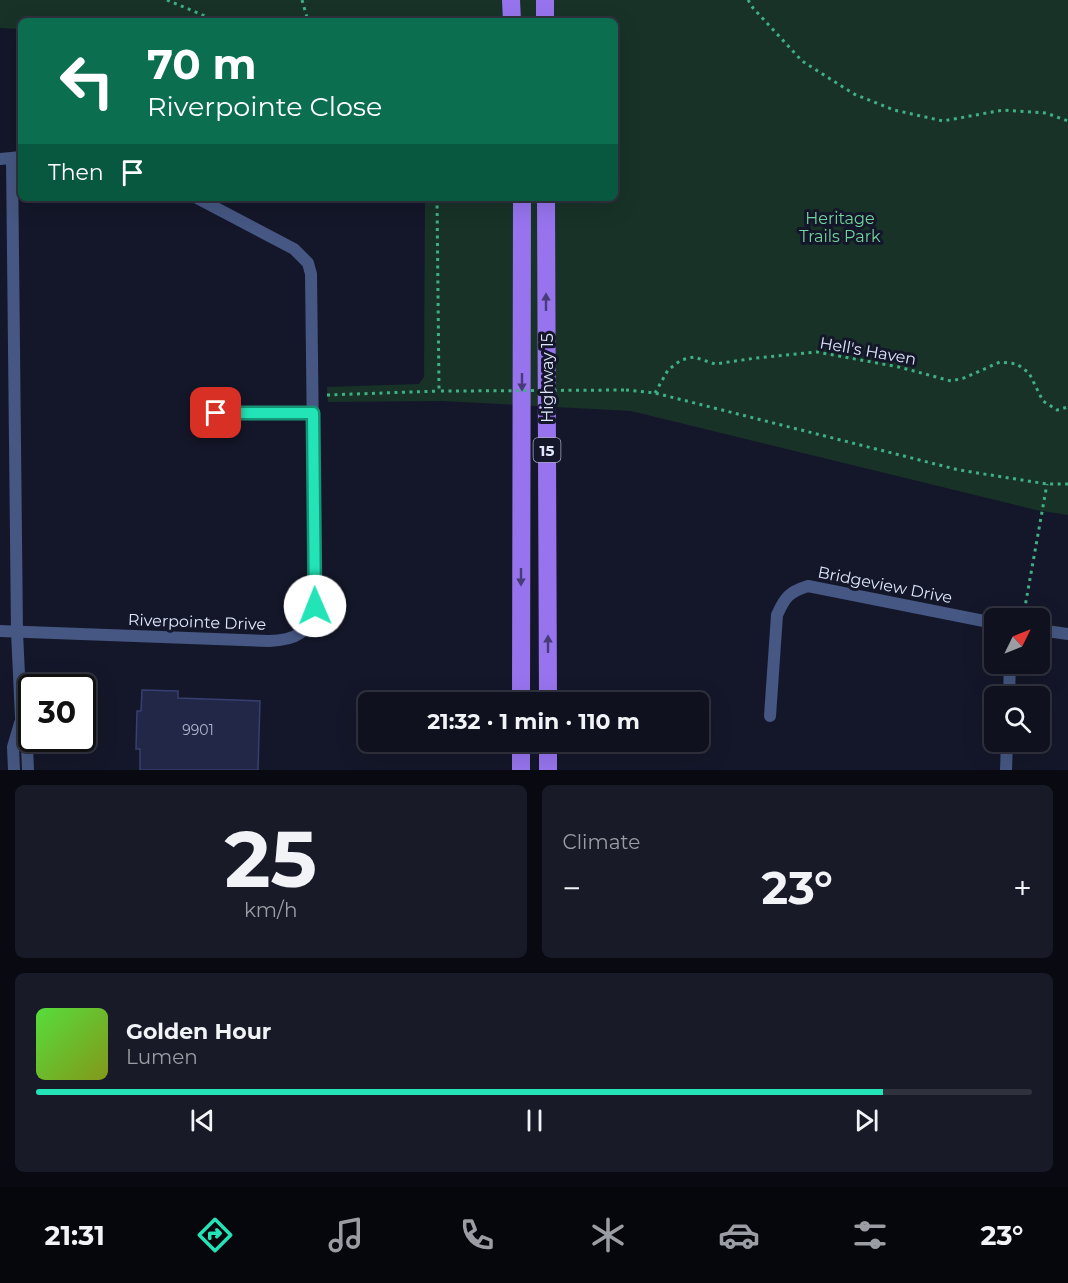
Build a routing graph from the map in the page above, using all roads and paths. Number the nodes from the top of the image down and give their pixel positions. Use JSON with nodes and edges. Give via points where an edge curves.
{"nodes":[{"id":1,"x":167,"y":0,"type":"edge"},
{"id":2,"x":302,"y":0,"type":"edge"},
{"id":3,"x":511,"y":0,"type":"edge"},
{"id":4,"x":545,"y":0,"type":"edge"},
{"id":5,"x":748,"y":0,"type":"edge"},
{"id":6,"x":210,"y":18,"type":"edge"},
{"id":7,"x":307,"y":18,"type":"edge"},
{"id":8,"x":512,"y":18,"type":"edge"},
{"id":9,"x":545,"y":18,"type":"edge"},
{"id":10,"x":1068,"y":121,"type":"edge"},
{"id":11,"x":11,"y":158,"type":"edge"},
{"id":12,"x":203,"y":201,"type":"edge"},
{"id":13,"x":437,"y":201,"type":"edge"},
{"id":14,"x":522,"y":201,"type":"edge"},
{"id":15,"x":546,"y":201,"type":"edge"},
{"id":16,"x":439,"y":391,"type":"junction"},
{"id":17,"x":655,"y":393,"type":"junction"},
{"id":18,"x":313,"y":396,"type":"junction"},
{"id":19,"x":1068,"y":407,"type":"edge"},
{"id":20,"x":216,"y":413,"type":"dead end"},
{"id":21,"x":313,"y":413,"type":"junction"},
{"id":22,"x":1047,"y":484,"type":"junction"},
{"id":23,"x":1068,"y":484,"type":"edge"},
{"id":24,"x":1025,"y":608,"type":"edge"},
{"id":25,"x":984,"y":620,"type":"edge"},
{"id":26,"x":0,"y":631,"type":"edge"},
{"id":27,"x":1050,"y":631,"type":"edge"},
{"id":28,"x":17,"y":632,"type":"junction"},
{"id":29,"x":1068,"y":634,"type":"edge"},
{"id":30,"x":19,"y":674,"type":"edge"},
{"id":31,"x":521,"y":692,"type":"edge"},
{"id":32,"x":548,"y":692,"type":"edge"},
{"id":33,"x":770,"y":716,"type":"dead end"},
{"id":34,"x":18,"y":730,"type":"edge"},
{"id":35,"x":27,"y":752,"type":"edge"},
{"id":36,"x":521,"y":752,"type":"edge"},
{"id":37,"x":548,"y":752,"type":"edge"},
{"id":38,"x":1007,"y":752,"type":"edge"},
{"id":39,"x":14,"y":770,"type":"edge"},
{"id":40,"x":28,"y":770,"type":"edge"},
{"id":41,"x":521,"y":770,"type":"edge"},
{"id":42,"x":548,"y":770,"type":"edge"},
{"id":43,"x":1006,"y":770,"type":"edge"}],
"edges":[{"from":1,"to":6,"type":"path"},
{"from":2,"to":7,"type":"path"},
{"from":3,"to":8,"type":"main road"},
{"from":4,"to":9,"type":"main road"},
{"from":5,"to":10,"type":"path","via":[[802,61],[854,94],[894,110],[943,121],[1003,110],[1046,113]]},
{"from":11,"to":28,"type":"street"},
{"from":12,"to":18,"type":"street","name":"Riverpointe Drive","via":[[294,249],[308,263],[312,286]]},
{"from":13,"to":16,"type":"path"},
{"from":14,"to":31,"type":"main road","name":"Highway 15","one_way":true},
{"from":32,"to":15,"type":"main road","name":"Highway 15","number":"15","one_way":true},
{"from":16,"to":17,"type":"path","bridge":true},
{"from":16,"to":18,"type":"path"},
{"from":17,"to":19,"type":"path","name":"Hell's Haven","via":[[668,370],[681,360],[693,357],[715,364],[817,352],[951,381],[1000,362],[1017,364],[1029,373],[1043,401],[1057,410]]},
{"from":17,"to":22,"type":"path","via":[[959,470]]},
{"from":18,"to":21,"type":"street","name":"Riverpointe Drive"},
{"from":20,"to":21,"type":"street"},
{"from":21,"to":28,"type":"street","name":"Riverpointe Drive","via":[[315,606],[312,619],[297,636],[269,641]]},
{"from":22,"to":23,"type":"path"},
{"from":22,"to":24,"type":"path"},
{"from":25,"to":33,"type":"street","name":"Bridgeview Drive","via":[[808,586],[795,590],[784,600],[777,615]]},
{"from":26,"to":28,"type":"street","name":"Riverpointe Drive"},
{"from":27,"to":29,"type":"street"},
{"from":28,"to":30,"type":"street"},
{"from":34,"to":39,"type":"street"},
{"from":35,"to":40,"type":"street"},
{"from":36,"to":41,"type":"main road"},
{"from":37,"to":42,"type":"main road"},
{"from":38,"to":43,"type":"street"}]}
